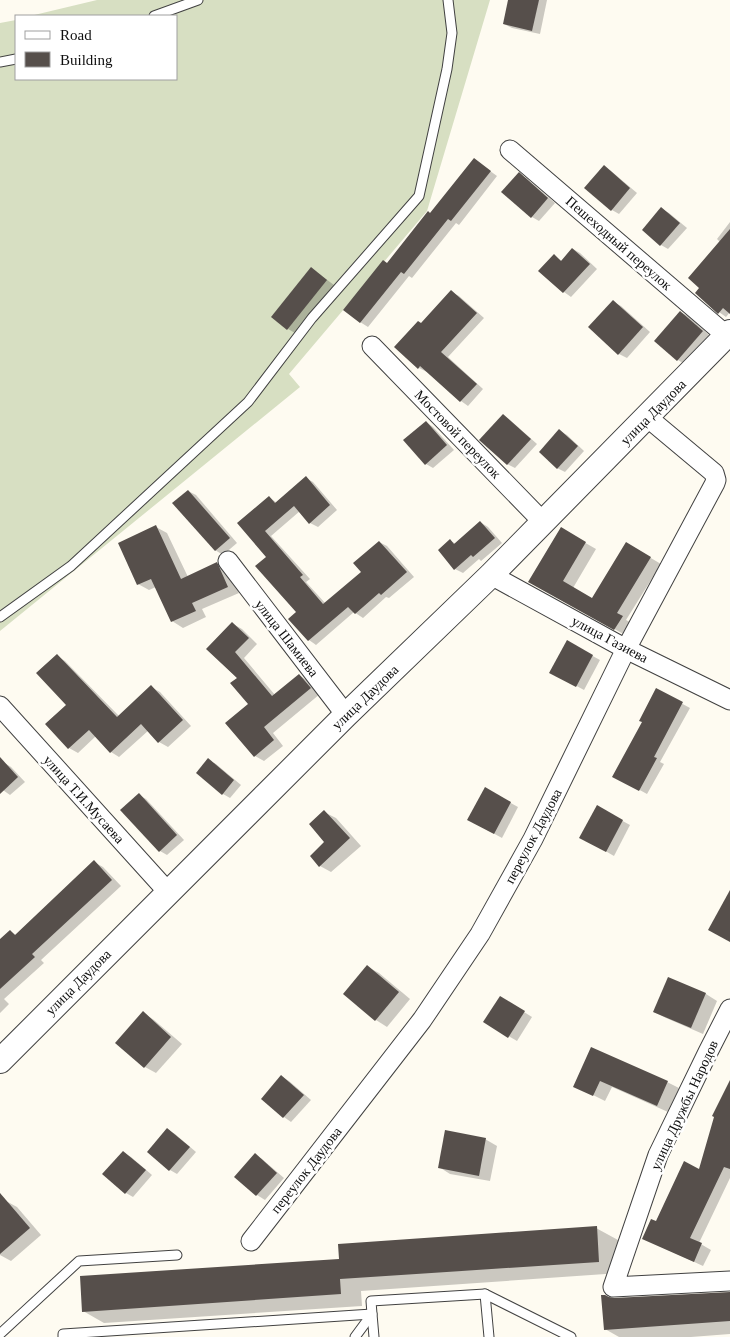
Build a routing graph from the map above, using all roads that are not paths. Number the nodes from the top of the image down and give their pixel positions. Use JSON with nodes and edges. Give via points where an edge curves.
{"nodes":[{"id":1,"x":198,"y":0,"type":"edge"},
{"id":2,"x":448,"y":0,"type":"edge"},
{"id":3,"x":157,"y":15,"type":"edge"},
{"id":4,"x":15,"y":59,"type":"edge"},
{"id":5,"x":0,"y":62,"type":"edge"},
{"id":6,"x":510,"y":150,"type":"dead end"},
{"id":7,"x":729,"y":334,"type":"edge"},
{"id":8,"x":372,"y":346,"type":"dead end"},
{"id":9,"x":647,"y":417,"type":"junction"},
{"id":10,"x":544,"y":522,"type":"junction"},
{"id":11,"x":228,"y":561,"type":"dead end"},
{"id":12,"x":491,"y":575,"type":"junction"},
{"id":13,"x":0,"y":618,"type":"edge"},
{"id":14,"x":626,"y":649,"type":"junction"},
{"id":15,"x":730,"y":700,"type":"edge"},
{"id":16,"x":0,"y":706,"type":"edge"},
{"id":17,"x":346,"y":715,"type":"junction"},
{"id":18,"x":168,"y":892,"type":"junction"},
{"id":19,"x":730,"y":1009,"type":"edge"},
{"id":20,"x":0,"y":1061,"type":"edge"},
{"id":21,"x":250,"y":1241,"type":"dead end"},
{"id":22,"x":177,"y":1255,"type":"dead end"},
{"id":23,"x":730,"y":1281,"type":"edge"},
{"id":24,"x":485,"y":1294,"type":"junction"},
{"id":25,"x":372,"y":1314,"type":"junction"},
{"id":26,"x":0,"y":1334,"type":"edge"},
{"id":27,"x":63,"y":1337,"type":"edge"},
{"id":28,"x":355,"y":1337,"type":"edge"},
{"id":29,"x":374,"y":1337,"type":"edge"},
{"id":30,"x":489,"y":1337,"type":"edge"},
{"id":31,"x":571,"y":1337,"type":"edge"}],
"edges":[{"from":1,"to":3,"type":"lane"},
{"from":2,"to":13,"type":"lane","via":[[452,33],[447,69],[420,196],[312,318],[248,402],[71,566]]},
{"from":4,"to":5,"type":"lane"},
{"from":6,"to":7,"type":"street","name":"Пешеходный переулок"},
{"from":7,"to":9,"type":"street","name":"улица Даудова"},
{"from":8,"to":10,"type":"street","name":"Мостовой переулок"},
{"from":9,"to":10,"type":"street","name":"улица Даудова"},
{"from":9,"to":14,"type":"street","name":"переулок Даудова","via":[[714,473],[716,480]]},
{"from":10,"to":12,"type":"street","name":"улица Даудова"},
{"from":11,"to":17,"type":"street","name":"улица Шамиева"},
{"from":12,"to":14,"type":"street","name":"улица Газиева"},
{"from":12,"to":17,"type":"street","name":"улица Даудова"},
{"from":14,"to":15,"type":"street","name":"улица Газиева"},
{"from":14,"to":21,"type":"street","name":"переулок Даудова","via":[[533,839],[480,934],[422,1020]]},
{"from":16,"to":18,"type":"street","name":"улица Т.И.Мусаева"},
{"from":17,"to":18,"type":"street","name":"улица Даудова"},
{"from":18,"to":20,"type":"street","name":"улица Даудова"},
{"from":19,"to":23,"type":"street","name":"улица Дружбы Народов","via":[[658,1155],[613,1287]]},
{"from":22,"to":26,"type":"lane","via":[[79,1261]]},
{"from":24,"to":25,"type":"lane","via":[[371,1301]]},
{"from":24,"to":30,"type":"lane"},
{"from":24,"to":31,"type":"lane"},
{"from":25,"to":27,"type":"lane","via":[[63,1334]]},
{"from":25,"to":28,"type":"lane"},
{"from":25,"to":29,"type":"lane"}]}
